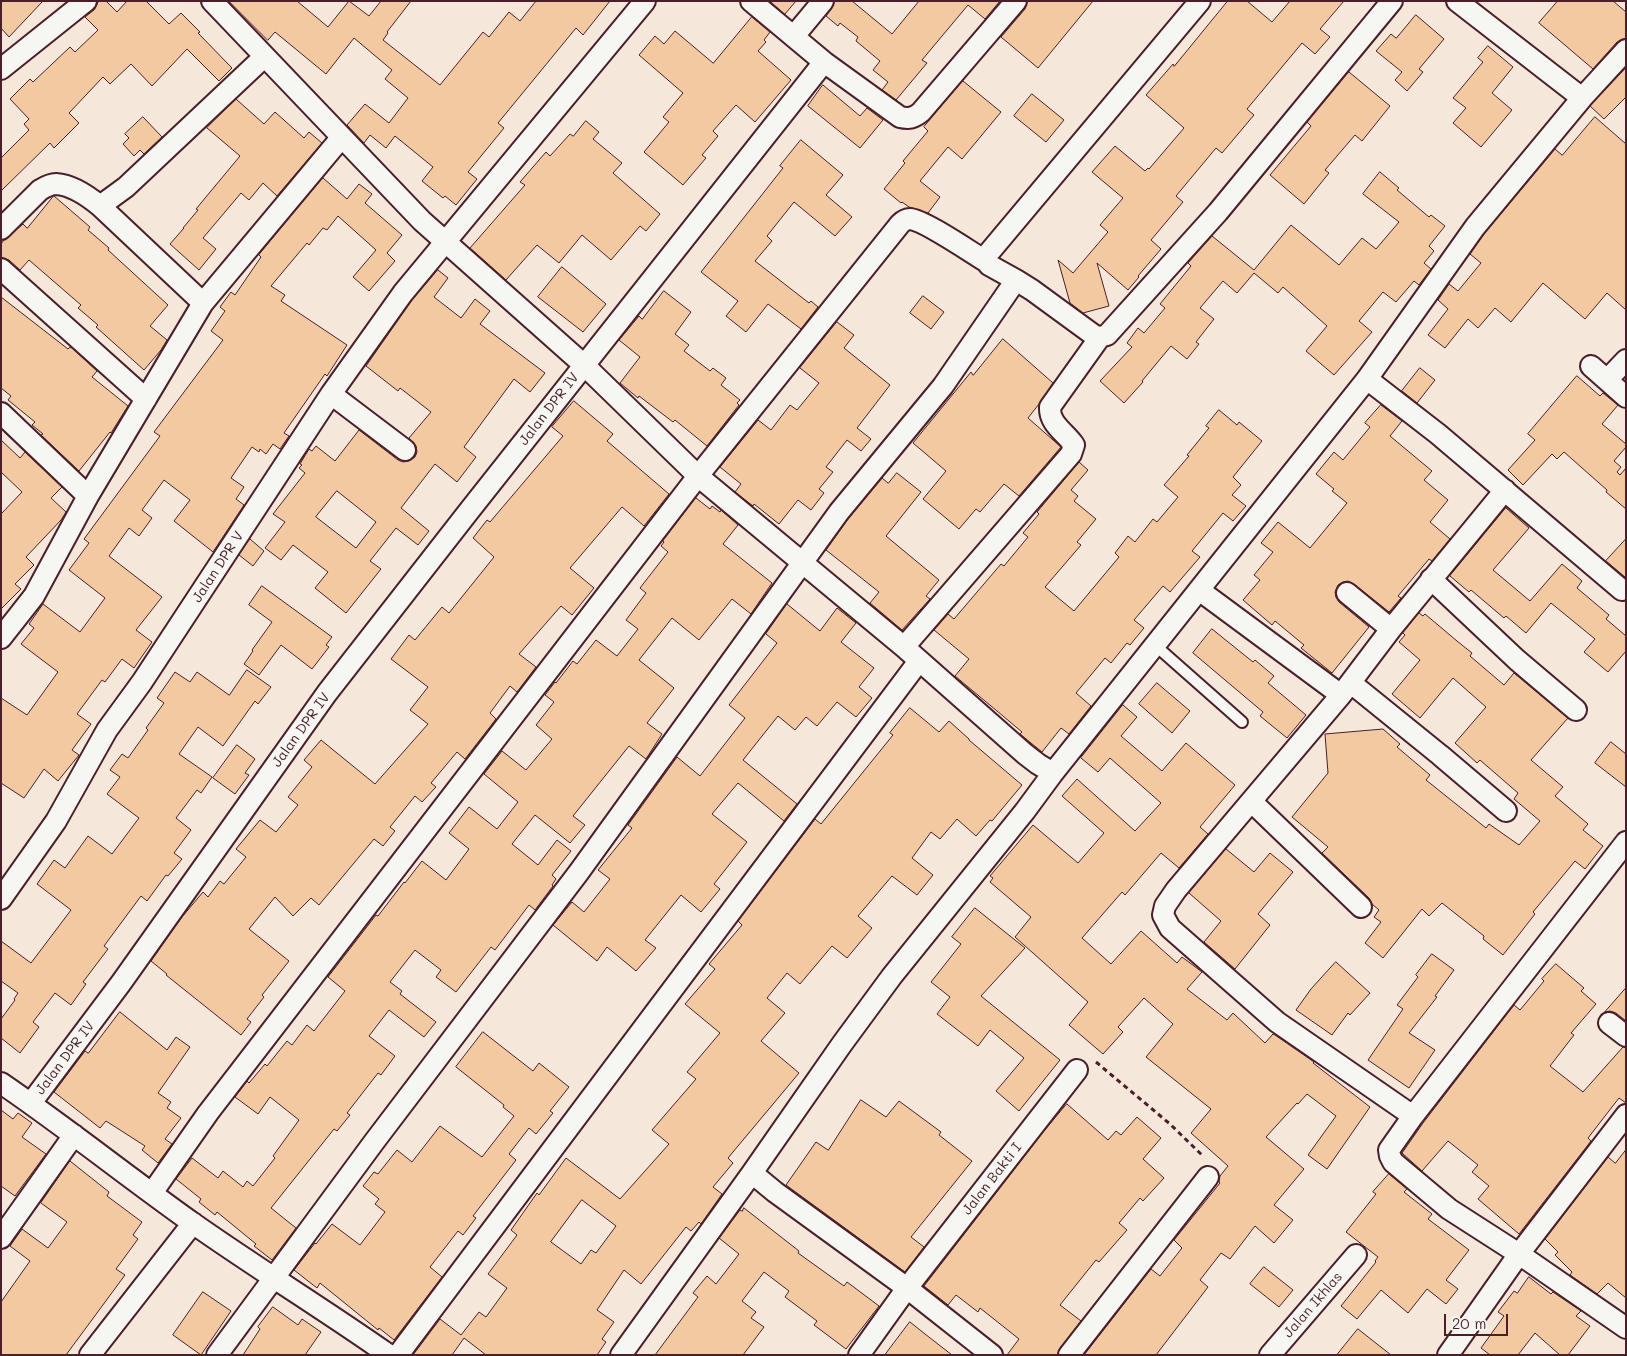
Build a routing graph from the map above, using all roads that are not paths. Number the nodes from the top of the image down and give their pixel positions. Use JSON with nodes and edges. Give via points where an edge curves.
{"nodes":[{"id":1,"x":86,"y":1,"type":"edge"},
{"id":2,"x":212,"y":1,"type":"edge"},
{"id":3,"x":645,"y":1,"type":"edge"},
{"id":4,"x":752,"y":1,"type":"edge"},
{"id":5,"x":824,"y":1,"type":"edge"},
{"id":6,"x":1016,"y":1,"type":"edge"},
{"id":7,"x":1200,"y":1,"type":"edge"},
{"id":8,"x":1392,"y":1,"type":"edge"},
{"id":9,"x":1457,"y":1,"type":"edge"},
{"id":10,"x":794,"y":36,"type":"junction"},
{"id":11,"x":1626,"y":50,"type":"edge"},
{"id":12,"x":264,"y":57,"type":"junction"},
{"id":13,"x":824,"y":62,"type":"junction"},
{"id":14,"x":1,"y":69,"type":"edge"},
{"id":15,"x":1582,"y":98,"type":"junction"},
{"id":16,"x":342,"y":138,"type":"junction"},
{"id":17,"x":100,"y":206,"type":"junction"},
{"id":18,"x":1,"y":229,"type":"edge"},
{"id":19,"x":446,"y":242,"type":"junction"},
{"id":20,"x":987,"y":262,"type":"junction"},
{"id":21,"x":1,"y":269,"type":"edge"},
{"id":22,"x":1016,"y":280,"type":"junction"},
{"id":23,"x":203,"y":303,"type":"junction"},
{"id":24,"x":1100,"y":337,"type":"junction"},
{"id":25,"x":1626,"y":360,"type":"edge"},
{"id":26,"x":584,"y":365,"type":"junction"},
{"id":27,"x":1592,"y":366,"type":"dead end"},
{"id":28,"x":1367,"y":379,"type":"junction"},
{"id":29,"x":1607,"y":380,"type":"junction"},
{"id":30,"x":332,"y":394,"type":"junction"},
{"id":31,"x":1626,"y":397,"type":"edge"},
{"id":32,"x":146,"y":399,"type":"junction"},
{"id":33,"x":1,"y":413,"type":"edge"},
{"id":34,"x":405,"y":450,"type":"dead end"},
{"id":35,"x":698,"y":476,"type":"junction"},
{"id":36,"x":1505,"y":490,"type":"junction"},
{"id":37,"x":88,"y":496,"type":"junction"},
{"id":38,"x":803,"y":563,"type":"junction"},
{"id":39,"x":1431,"y":579,"type":"junction"},
{"id":40,"x":1199,"y":590,"type":"junction"},
{"id":41,"x":1622,"y":590,"type":"dead end"},
{"id":42,"x":1347,"y":593,"type":"dead end"},
{"id":43,"x":1391,"y":629,"type":"junction"},
{"id":44,"x":1,"y":638,"type":"edge"},
{"id":45,"x":1156,"y":646,"type":"junction"},
{"id":46,"x":904,"y":648,"type":"junction"},
{"id":47,"x":919,"y":661,"type":"junction"},
{"id":48,"x":1346,"y":689,"type":"junction"},
{"id":49,"x":1576,"y":710,"type":"dead end"},
{"id":50,"x":1242,"y":722,"type":"dead end"},
{"id":51,"x":1053,"y":772,"type":"junction"},
{"id":52,"x":1252,"y":802,"type":"junction"},
{"id":53,"x":1506,"y":811,"type":"dead end"},
{"id":54,"x":1626,"y":842,"type":"edge"},
{"id":55,"x":1,"y":899,"type":"edge"},
{"id":56,"x":1361,"y":907,"type":"dead end"},
{"id":57,"x":1609,"y":1023,"type":"dead end"},
{"id":58,"x":1626,"y":1036,"type":"edge"},
{"id":59,"x":1077,"y":1070,"type":"road end"},
{"id":60,"x":1,"y":1082,"type":"edge"},
{"id":61,"x":31,"y":1104,"type":"junction"},
{"id":62,"x":1626,"y":1115,"type":"edge"},
{"id":63,"x":1413,"y":1116,"type":"junction"},
{"id":64,"x":74,"y":1135,"type":"junction"},
{"id":65,"x":752,"y":1173,"type":"junction"},
{"id":66,"x":1208,"y":1177,"type":"road end"},
{"id":67,"x":152,"y":1193,"type":"junction"},
{"id":68,"x":193,"y":1223,"type":"junction"},
{"id":69,"x":1,"y":1238,"type":"edge"},
{"id":70,"x":1520,"y":1254,"type":"junction"},
{"id":71,"x":1356,"y":1255,"type":"dead end"},
{"id":72,"x":273,"y":1278,"type":"junction"},
{"id":73,"x":907,"y":1288,"type":"junction"},
{"id":74,"x":1626,"y":1328,"type":"edge"},
{"id":75,"x":90,"y":1355,"type":"edge"},
{"id":76,"x":217,"y":1355,"type":"edge"},
{"id":77,"x":389,"y":1355,"type":"edge"},
{"id":78,"x":398,"y":1355,"type":"edge"},
{"id":79,"x":621,"y":1355,"type":"edge"},
{"id":80,"x":859,"y":1355,"type":"edge"},
{"id":81,"x":992,"y":1355,"type":"edge"},
{"id":82,"x":1069,"y":1355,"type":"edge"},
{"id":83,"x":1270,"y":1355,"type":"edge"},
{"id":84,"x":1448,"y":1355,"type":"edge"}],
"edges":[{"from":1,"to":14,"type":"street"},
{"from":2,"to":12,"type":"street"},
{"from":3,"to":19,"type":"street","name":"Jalan DPR V"},
{"from":4,"to":10,"type":"street"},
{"from":5,"to":10,"type":"street"},
{"from":6,"to":13,"type":"street","via":[[916,116],[908,119],[900,117]]},
{"from":7,"to":20,"type":"street","via":[[987,255]]},
{"from":8,"to":24,"type":"street","via":[[1218,212],[1112,330]]},
{"from":9,"to":15,"type":"street"},
{"from":10,"to":13,"type":"street"},
{"from":11,"to":15,"type":"street"},
{"from":12,"to":16,"type":"street"},
{"from":12,"to":17,"type":"street","via":[[126,187]]},
{"from":13,"to":26,"type":"street","name":"Jalan DPR IV"},
{"from":15,"to":28,"type":"street","via":[[1475,227]]},
{"from":16,"to":19,"type":"street"},
{"from":16,"to":23,"type":"street"},
{"from":17,"to":18,"type":"street","via":[[82,193],[55,184],[40,190]]},
{"from":17,"to":23,"type":"street"},
{"from":19,"to":26,"type":"street"},
{"from":19,"to":30,"type":"street","name":"Jalan DPR V","via":[[403,292]]},
{"from":20,"to":22,"type":"street"},
{"from":20,"to":35,"type":"street","via":[[912,219],[903,221]]},
{"from":21,"to":32,"type":"street"},
{"from":22,"to":24,"type":"street"},
{"from":22,"to":38,"type":"street","via":[[943,386],[839,512]]},
{"from":23,"to":32,"type":"street"},
{"from":24,"to":46,"type":"street","via":[[1050,407],[1052,421],[1074,445],[1071,454]]},
{"from":25,"to":29,"type":"street"},
{"from":26,"to":35,"type":"street"},
{"from":26,"to":61,"type":"street","name":"Jalan DPR IV","via":[[327,693]]},
{"from":27,"to":29,"type":"street"},
{"from":28,"to":36,"type":"street"},
{"from":28,"to":40,"type":"street"},
{"from":29,"to":31,"type":"street"},
{"from":30,"to":34,"type":"street"},
{"from":30,"to":55,"type":"street","name":"Jalan DPR V","via":[[107,730],[56,820]]},
{"from":32,"to":37,"type":"street"},
{"from":33,"to":37,"type":"street"},
{"from":35,"to":38,"type":"street"},
{"from":35,"to":67,"type":"street","via":[[208,1113]]},
{"from":36,"to":39,"type":"street"},
{"from":36,"to":41,"type":"street"},
{"from":37,"to":44,"type":"street","via":[[34,596]]},
{"from":38,"to":46,"type":"street"},
{"from":38,"to":72,"type":"street","via":[[579,872]]},
{"from":39,"to":43,"type":"street"},
{"from":39,"to":49,"type":"street"},
{"from":40,"to":45,"type":"street"},
{"from":40,"to":48,"type":"street"},
{"from":42,"to":43,"type":"street"},
{"from":43,"to":48,"type":"street"},
{"from":45,"to":50,"type":"lane"},
{"from":45,"to":51,"type":"street"},
{"from":46,"to":47,"type":"street"},
{"from":47,"to":51,"type":"street","via":[[1025,754]]},
{"from":47,"to":78,"type":"street"},
{"from":48,"to":52,"type":"street"},
{"from":48,"to":53,"type":"street","via":[[1440,755]]},
{"from":51,"to":65,"type":"street","via":[[892,976]]},
{"from":52,"to":56,"type":"street"},
{"from":52,"to":63,"type":"street","via":[[1165,906],[1165,921],[1277,1022]]},
{"from":54,"to":63,"type":"street"},
{"from":57,"to":58,"type":"street"},
{"from":59,"to":73,"type":"street","name":"Jalan Bakti I"},
{"from":60,"to":61,"type":"street"},
{"from":61,"to":64,"type":"street"},
{"from":62,"to":70,"type":"street"},
{"from":63,"to":70,"type":"street","via":[[1389,1150],[1391,1159],[1449,1209]]},
{"from":64,"to":67,"type":"street"},
{"from":64,"to":69,"type":"street"},
{"from":65,"to":73,"type":"street"},
{"from":65,"to":79,"type":"street"},
{"from":66,"to":82,"type":"street"},
{"from":67,"to":68,"type":"street"},
{"from":68,"to":72,"type":"street"},
{"from":68,"to":75,"type":"street"},
{"from":70,"to":74,"type":"street"},
{"from":70,"to":84,"type":"street"},
{"from":71,"to":83,"type":"street","name":"Jalan Ikhlas"},
{"from":72,"to":76,"type":"street"},
{"from":72,"to":77,"type":"street"},
{"from":73,"to":80,"type":"street","name":"Jalan Bakti I"},
{"from":73,"to":81,"type":"street"}]}
